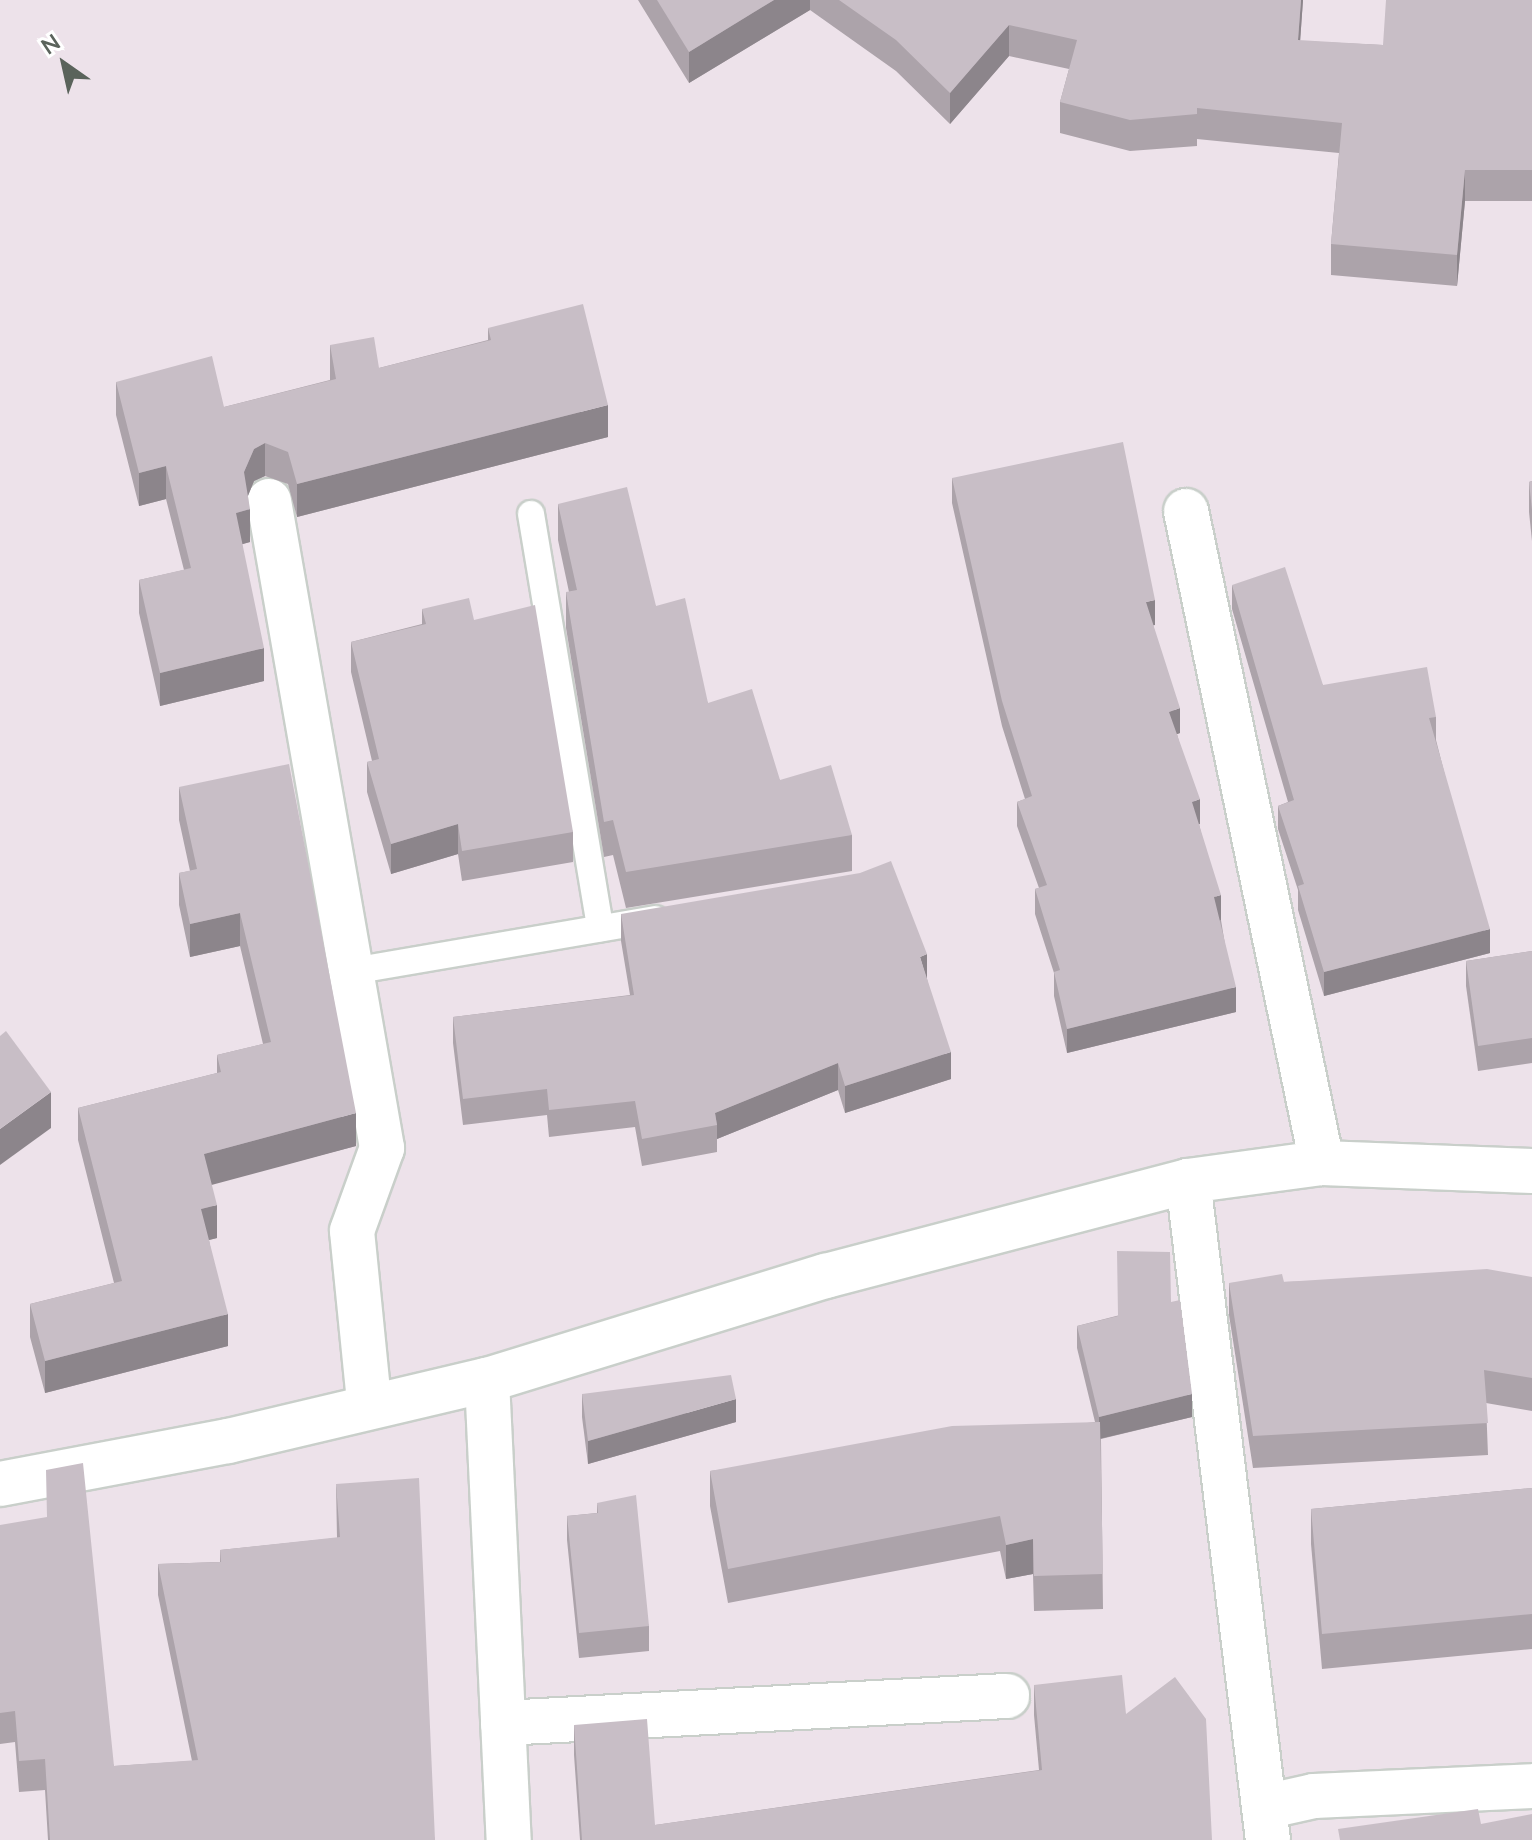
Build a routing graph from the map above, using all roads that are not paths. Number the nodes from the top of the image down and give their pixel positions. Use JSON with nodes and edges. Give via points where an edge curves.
{"nodes":[{"id":1,"x":269,"y":501,"type":"dead end"},
{"id":2,"x":1186,"y":511,"type":"dead end"},
{"id":3,"x":531,"y":514,"type":"dead end"},
{"id":4,"x":678,"y":915,"type":"edge"},
{"id":5,"x":600,"y":928,"type":"junction"},
{"id":6,"x":352,"y":971,"type":"junction"},
{"id":7,"x":1322,"y":1163,"type":"junction"},
{"id":8,"x":1532,"y":1171,"type":"edge"},
{"id":9,"x":1188,"y":1181,"type":"junction"},
{"id":10,"x":487,"y":1380,"type":"junction"},
{"id":11,"x":369,"y":1402,"type":"junction"},
{"id":12,"x":0,"y":1484,"type":"edge"},
{"id":13,"x":1007,"y":1696,"type":"dead end"},
{"id":14,"x":503,"y":1723,"type":"junction"},
{"id":15,"x":1532,"y":1786,"type":"edge"},
{"id":16,"x":1268,"y":1823,"type":"edge"},
{"id":17,"x":509,"y":1840,"type":"edge"}],
"edges":[{"from":1,"to":6,"type":"street"},
{"from":2,"to":7,"type":"street"},
{"from":3,"to":5,"type":"lane"},
{"from":4,"to":5,"type":"lane"},
{"from":5,"to":6,"type":"lane"},
{"from":6,"to":11,"type":"street","via":[[382,1148],[352,1231]]},
{"from":7,"to":8,"type":"street"},
{"from":7,"to":9,"type":"street"},
{"from":9,"to":10,"type":"street","via":[[826,1276]]},
{"from":9,"to":16,"type":"street"},
{"from":10,"to":11,"type":"street"},
{"from":10,"to":14,"type":"street"},
{"from":11,"to":12,"type":"street","via":[[228,1441]]},
{"from":13,"to":14,"type":"street"},
{"from":14,"to":17,"type":"street"},
{"from":15,"to":16,"type":"street","via":[[1314,1796]]}]}
